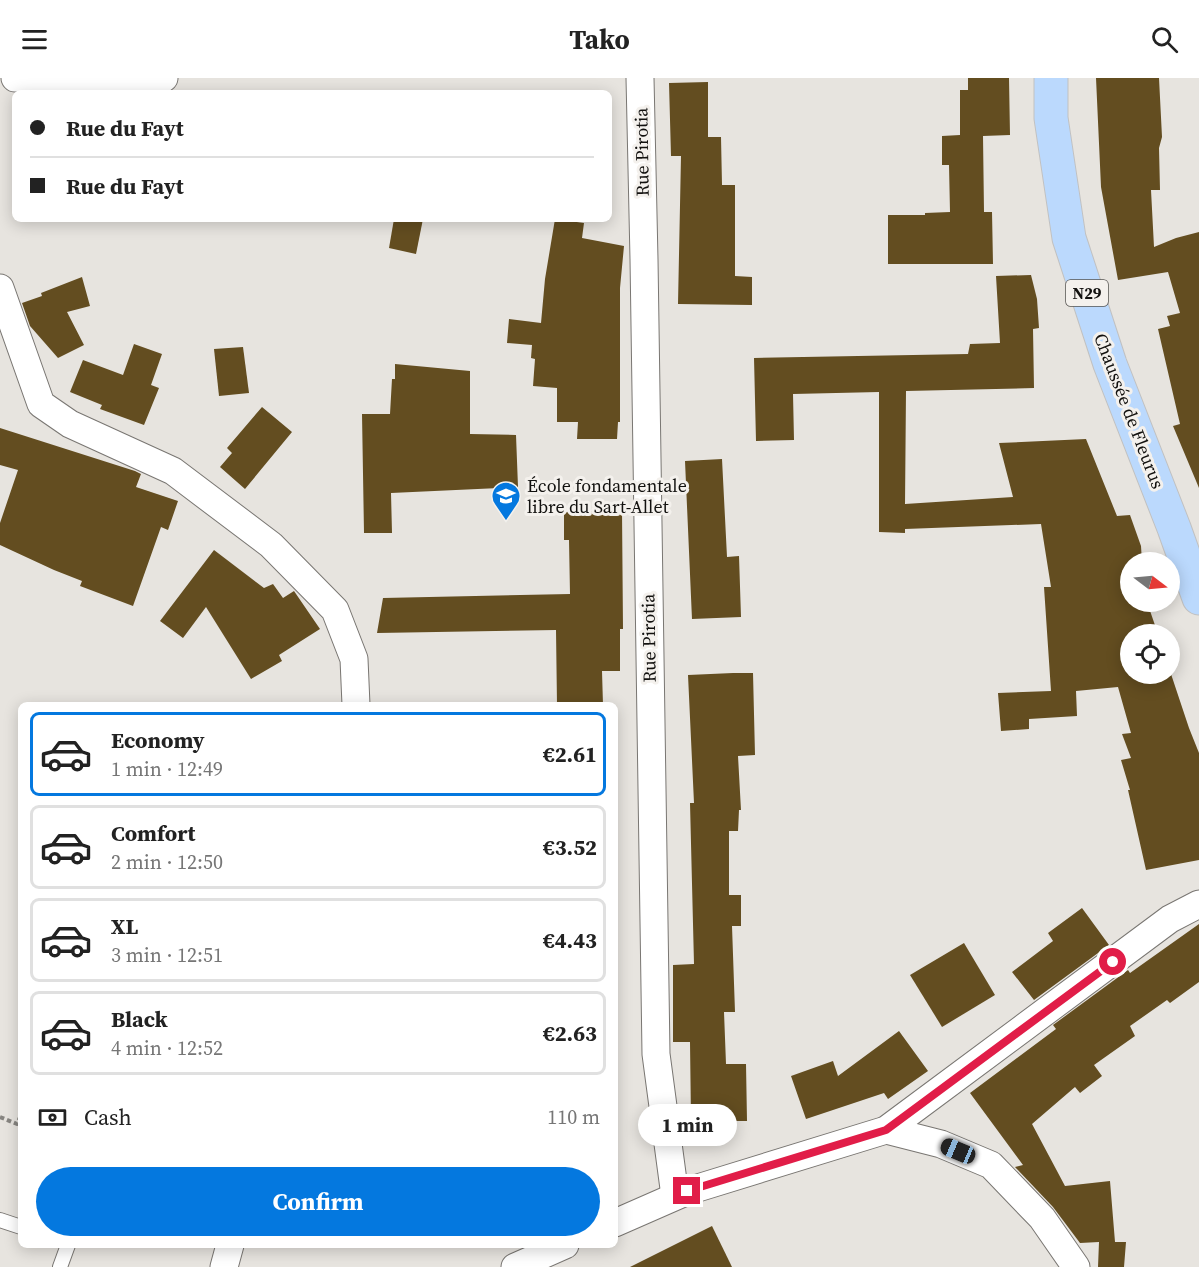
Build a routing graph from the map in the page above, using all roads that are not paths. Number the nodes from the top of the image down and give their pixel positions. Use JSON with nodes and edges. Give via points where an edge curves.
{"nodes":[{"id":1,"x":15,"y":78,"type":"edge"},
{"id":2,"x":164,"y":78,"type":"edge"},
{"id":3,"x":640,"y":78,"type":"edge"},
{"id":4,"x":1051,"y":78,"type":"edge"},
{"id":5,"x":0,"y":288,"type":"edge"},
{"id":6,"x":1199,"y":598,"type":"edge"},
{"id":7,"x":356,"y":702,"type":"edge"},
{"id":8,"x":1199,"y":904,"type":"edge"},
{"id":9,"x":886,"y":1130,"type":"junction"},
{"id":10,"x":675,"y":1196,"type":"junction"},
{"id":11,"x":0,"y":1220,"type":"edge"},
{"id":12,"x":618,"y":1222,"type":"edge"},
{"id":13,"x":18,"y":1226,"type":"edge"},
{"id":14,"x":67,"y":1248,"type":"edge"},
{"id":15,"x":229,"y":1248,"type":"edge"},
{"id":16,"x":558,"y":1248,"type":"edge"},
{"id":17,"x":60,"y":1267,"type":"edge"},
{"id":18,"x":224,"y":1267,"type":"edge"},
{"id":19,"x":515,"y":1267,"type":"edge"},
{"id":20,"x":1076,"y":1267,"type":"edge"}],
"edges":[{"from":1,"to":2,"type":"street","via":[[156,84]]},
{"from":3,"to":10,"type":"street","name":"Rue Pirotia","via":[[656,1054]]},
{"from":4,"to":6,"type":"main road","name":"Chaussée de Fleurus","number":"N29","via":[[1051,118],[1069,238],[1110,364]]},
{"from":5,"to":7,"type":"street","via":[[41,404],[70,424],[173,471],[272,545],[335,610],[354,659]]},
{"from":8,"to":9,"type":"street","via":[[1170,919]]},
{"from":9,"to":10,"type":"street"},
{"from":9,"to":20,"type":"street","via":[[941,1144],[991,1165],[1042,1218]]},
{"from":10,"to":12,"type":"street"},
{"from":11,"to":13,"type":"lane"},
{"from":14,"to":17,"type":"lane"},
{"from":15,"to":18,"type":"street"},
{"from":16,"to":19,"type":"street"}]}
